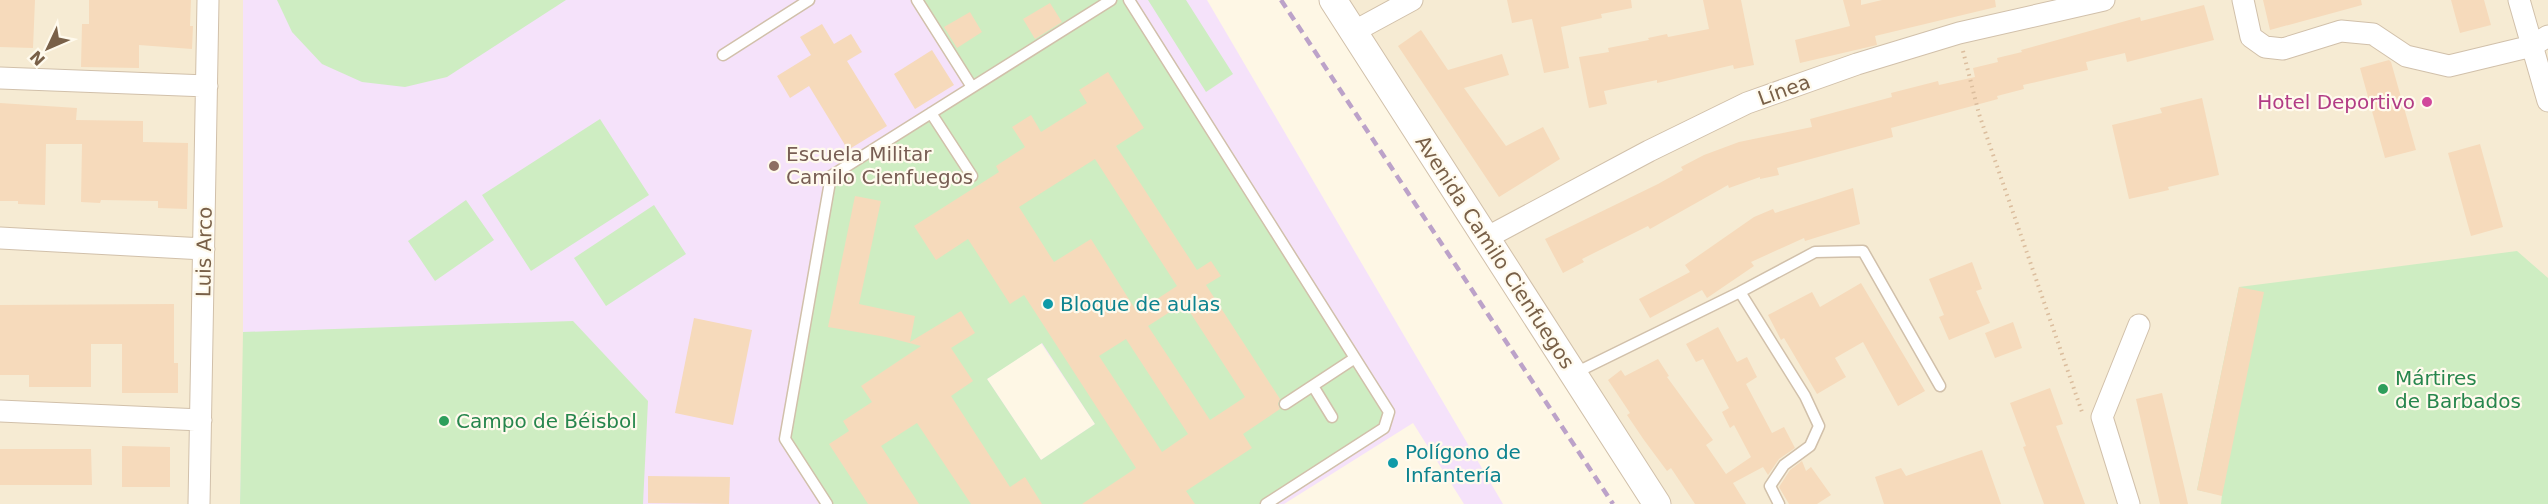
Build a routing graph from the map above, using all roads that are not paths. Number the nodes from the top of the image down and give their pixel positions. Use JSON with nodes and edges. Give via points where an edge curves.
{"nodes":[{"id":1,"x":208,"y":0,"type":"edge"},
{"id":2,"x":809,"y":0,"type":"edge"},
{"id":3,"x":917,"y":0,"type":"edge"},
{"id":4,"x":1111,"y":0,"type":"edge"},
{"id":5,"x":1129,"y":0,"type":"edge"},
{"id":6,"x":1333,"y":0,"type":"edge"},
{"id":7,"x":1412,"y":0,"type":"edge"},
{"id":8,"x":2104,"y":0,"type":"edge"},
{"id":9,"x":2243,"y":0,"type":"edge"},
{"id":10,"x":2519,"y":0,"type":"edge"},
{"id":11,"x":1353,"y":32,"type":"junction"},
{"id":12,"x":2540,"y":41,"type":"edge"},
{"id":13,"x":723,"y":55,"type":"dead end"},
{"id":14,"x":0,"y":78,"type":"edge"},
{"id":15,"x":207,"y":86,"type":"junction"},
{"id":16,"x":972,"y":87,"type":"junction"},
{"id":17,"x":2548,"y":101,"type":"edge"},
{"id":18,"x":931,"y":113,"type":"junction"},
{"id":19,"x":972,"y":176,"type":"dead end"},
{"id":20,"x":0,"y":238,"type":"edge"},
{"id":21,"x":1486,"y":238,"type":"junction"},
{"id":22,"x":204,"y":249,"type":"junction"},
{"id":23,"x":1740,"y":292,"type":"junction"},
{"id":24,"x":2139,"y":325,"type":"dead end"},
{"id":25,"x":1355,"y":358,"type":"junction"},
{"id":26,"x":1573,"y":374,"type":"junction"},
{"id":27,"x":1313,"y":386,"type":"junction"},
{"id":28,"x":1940,"y":386,"type":"dead end"},
{"id":29,"x":1286,"y":405,"type":"dead end"},
{"id":30,"x":0,"y":411,"type":"edge"},
{"id":31,"x":1332,"y":417,"type":"dead end"},
{"id":32,"x":201,"y":420,"type":"junction"},
{"id":33,"x":200,"y":504,"type":"edge"},
{"id":34,"x":826,"y":504,"type":"edge"},
{"id":35,"x":1266,"y":504,"type":"edge"},
{"id":36,"x":1657,"y":504,"type":"edge"},
{"id":37,"x":1779,"y":504,"type":"edge"},
{"id":38,"x":2129,"y":504,"type":"edge"}],
"edges":[{"from":1,"to":15,"type":"street","name":"Luis Arco"},
{"from":2,"to":13,"type":"lane"},
{"from":3,"to":16,"type":"lane"},
{"from":4,"to":16,"type":"lane"},
{"from":5,"to":25,"type":"lane"},
{"from":6,"to":11,"type":"street","name":"Avenida Camilo Cienfuegos"},
{"from":7,"to":11,"type":"street"},
{"from":8,"to":21,"type":"street","name":"Línea","via":[[1959,33],[1857,63],[1747,103]]},
{"from":9,"to":12,"type":"street","via":[[2251,37],[2265,47],[2283,49],[2341,31],[2373,34],[2406,56],[2449,66]]},
{"from":10,"to":12,"type":"street"},
{"from":11,"to":21,"type":"street","name":"Avenida Camilo Cienfuegos"},
{"from":12,"to":17,"type":"street"},
{"from":14,"to":15,"type":"street"},
{"from":15,"to":22,"type":"street","name":"Luis Arco"},
{"from":16,"to":18,"type":"lane"},
{"from":18,"to":19,"type":"lane"},
{"from":18,"to":34,"type":"lane","via":[[831,176],[785,439]]},
{"from":20,"to":22,"type":"street"},
{"from":21,"to":26,"type":"street","name":"Avenida Camilo Cienfuegos"},
{"from":22,"to":32,"type":"street","name":"Luis Arco"},
{"from":23,"to":26,"type":"lane"},
{"from":23,"to":28,"type":"lane","via":[[1815,252],[1863,251]]},
{"from":23,"to":37,"type":"lane","via":[[1805,396],[1819,426],[1810,446],[1784,465],[1770,486]]},
{"from":24,"to":38,"type":"street","via":[[2102,417]]},
{"from":25,"to":27,"type":"lane"},
{"from":25,"to":35,"type":"lane","via":[[1389,412],[1384,428]]},
{"from":26,"to":36,"type":"street","name":"Avenida Camilo Cienfuegos"},
{"from":27,"to":29,"type":"lane"},
{"from":27,"to":31,"type":"lane"},
{"from":30,"to":32,"type":"street"},
{"from":32,"to":33,"type":"street","name":"Luis Arco"}]}
